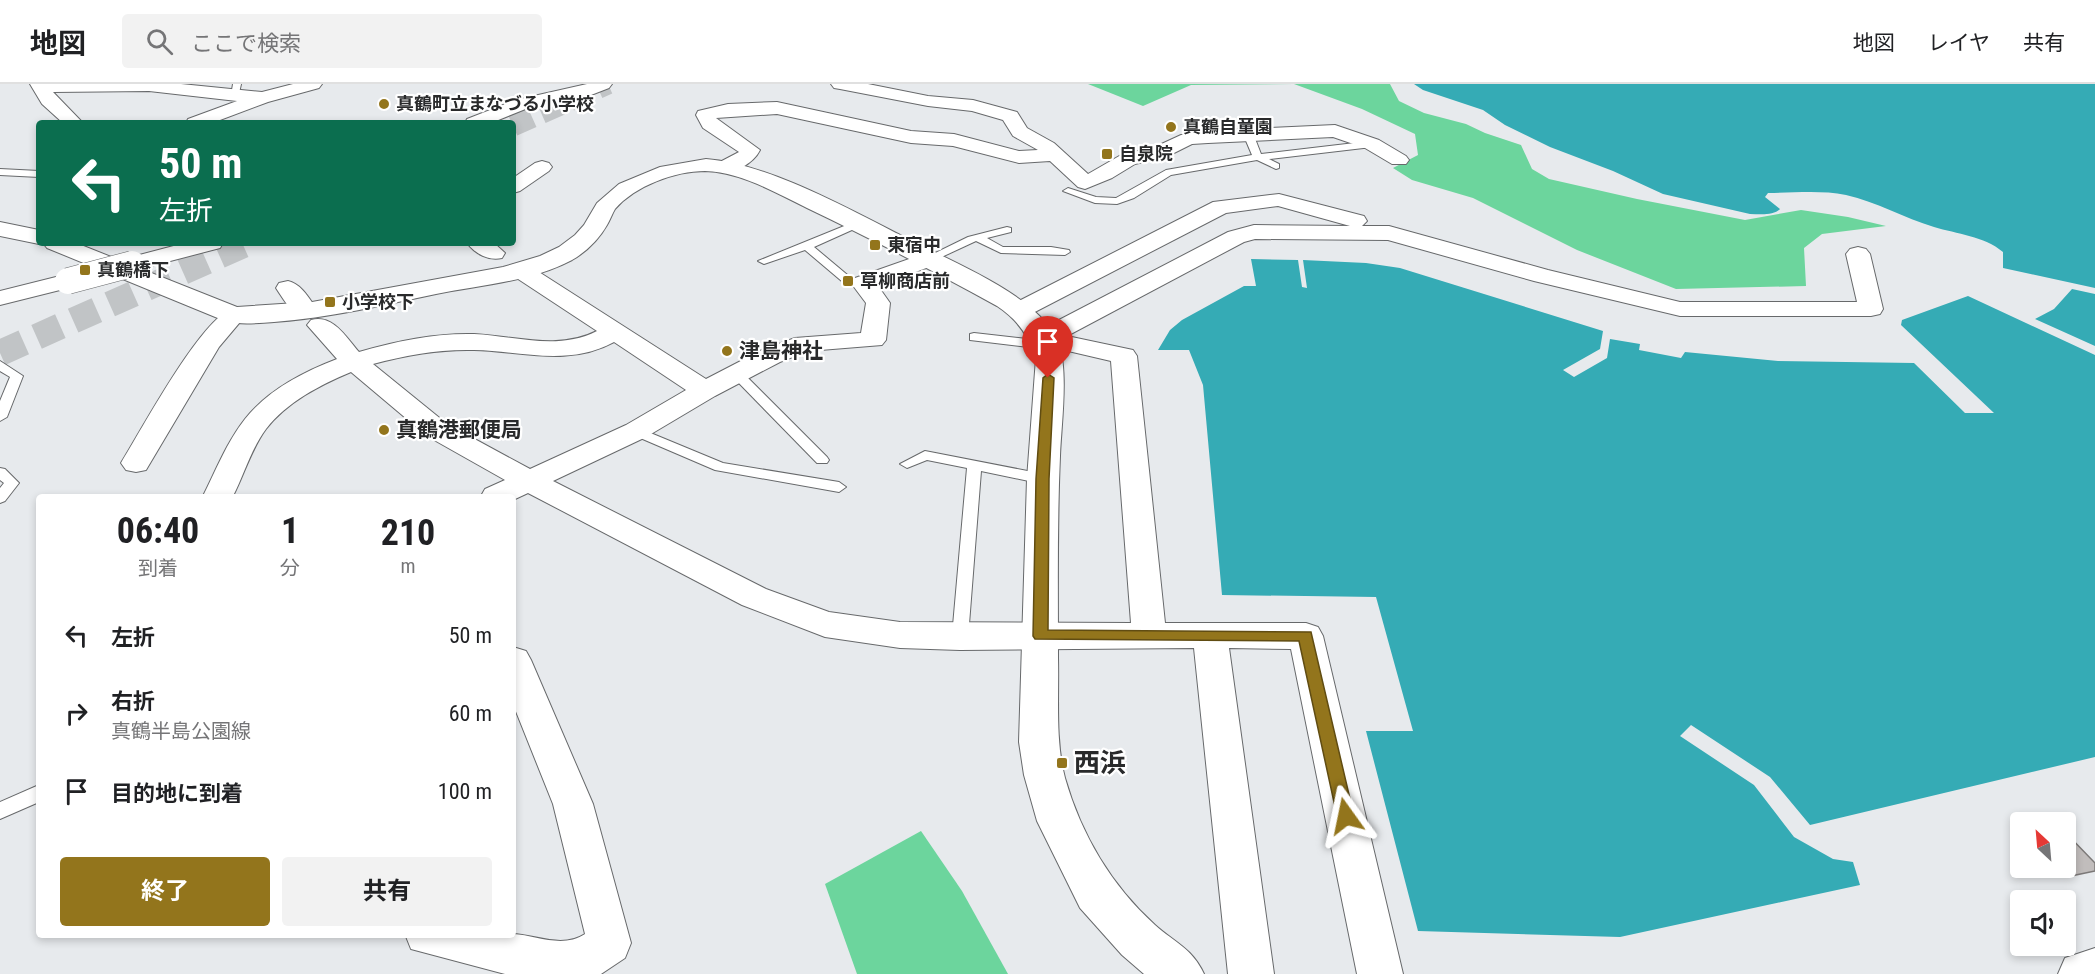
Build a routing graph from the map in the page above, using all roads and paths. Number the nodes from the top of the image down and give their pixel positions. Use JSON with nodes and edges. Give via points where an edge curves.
{"nodes":[{"id":1,"x":314,"y":84,"type":"edge"},
{"id":2,"x":603,"y":84,"type":"edge"},
{"id":3,"x":840,"y":84,"type":"edge"},
{"id":4,"x":40,"y":86,"type":"edge"},
{"id":5,"x":236,"y":90,"type":"edge"},
{"id":6,"x":507,"y":91,"type":"dead end"},
{"id":7,"x":262,"y":98,"type":"junction"},
{"id":8,"x":523,"y":104,"type":"junction"},
{"id":9,"x":71,"y":120,"type":"edge"},
{"id":10,"x":203,"y":120,"type":"edge"},
{"id":11,"x":482,"y":120,"type":"edge"},
{"id":12,"x":1249,"y":136,"type":"junction"},
{"id":13,"x":1372,"y":144,"type":"junction"},
{"id":14,"x":1054,"y":155,"type":"junction"},
{"id":15,"x":1258,"y":157,"type":"junction"},
{"id":16,"x":1399,"y":160,"type":"dead end"},
{"id":17,"x":1276,"y":166,"type":"dead end"},
{"id":18,"x":542,"y":167,"type":"dead end"},
{"id":19,"x":725,"y":167,"type":"junction"},
{"id":20,"x":0,"y":171,"type":"edge"},
{"id":21,"x":36,"y":174,"type":"edge"},
{"id":22,"x":516,"y":185,"type":"edge"},
{"id":23,"x":1068,"y":191,"type":"dead end"},
{"id":24,"x":859,"y":224,"type":"junction"},
{"id":25,"x":0,"y":229,"type":"edge"},
{"id":26,"x":1007,"y":230,"type":"dead end"},
{"id":27,"x":1389,"y":233,"type":"junction"},
{"id":28,"x":36,"y":235,"type":"edge"},
{"id":29,"x":978,"y":238,"type":"junction"},
{"id":30,"x":65,"y":246,"type":"edge"},
{"id":31,"x":184,"y":246,"type":"edge"},
{"id":32,"x":807,"y":246,"type":"junction"},
{"id":33,"x":165,"y":248,"type":"edge"},
{"id":34,"x":1065,"y":252,"type":"dead end"},
{"id":35,"x":1858,"y":254,"type":"dead end"},
{"id":36,"x":929,"y":259,"type":"junction"},
{"id":37,"x":764,"y":261,"type":"dead end"},
{"id":38,"x":520,"y":270,"type":"junction"},
{"id":39,"x":863,"y":283,"type":"junction"},
{"id":40,"x":288,"y":288,"type":"dead end"},
{"id":41,"x":0,"y":298,"type":"edge"},
{"id":42,"x":1020,"y":310,"type":"junction"},
{"id":43,"x":234,"y":315,"type":"junction"},
{"id":44,"x":313,"y":318,"type":"junction"},
{"id":45,"x":616,"y":331,"type":"junction"},
{"id":46,"x":974,"y":337,"type":"dead end"},
{"id":47,"x":1044,"y":341,"type":"junction"},
{"id":48,"x":353,"y":361,"type":"junction"},
{"id":49,"x":0,"y":365,"type":"edge"},
{"id":50,"x":736,"y":373,"type":"junction"},
{"id":51,"x":705,"y":390,"type":"junction"},
{"id":52,"x":0,"y":417,"type":"edge"},
{"id":53,"x":636,"y":430,"type":"junction"},
{"id":54,"x":822,"y":460,"type":"dead end"},
{"id":55,"x":136,"y":464,"type":"dead end"},
{"id":56,"x":907,"y":464,"type":"dead end"},
{"id":57,"x":974,"y":465,"type":"junction"},
{"id":58,"x":0,"y":472,"type":"edge"},
{"id":59,"x":1043,"y":479,"type":"junction"},
{"id":60,"x":529,"y":481,"type":"junction"},
{"id":61,"x":839,"y":487,"type":"dead end"},
{"id":62,"x":219,"y":494,"type":"edge"},
{"id":63,"x":500,"y":494,"type":"edge"},
{"id":64,"x":0,"y":498,"type":"edge"},
{"id":65,"x":1149,"y":634,"type":"junction"},
{"id":66,"x":1209,"y":635,"type":"junction"},
{"id":67,"x":1040,"y":636,"type":"junction"},
{"id":68,"x":960,"y":637,"type":"junction"},
{"id":69,"x":516,"y":667,"type":"edge"},
{"id":70,"x":36,"y":794,"type":"edge"},
{"id":71,"x":0,"y":811,"type":"edge"},
{"id":72,"x":443,"y":938,"type":"edge"},
{"id":73,"x":2095,"y":971,"type":"edge"},
{"id":74,"x":1180,"y":974,"type":"edge"},
{"id":75,"x":1251,"y":974,"type":"edge"},
{"id":76,"x":1380,"y":974,"type":"edge"},
{"id":77,"x":2082,"y":974,"type":"edge"}],
"edges":[{"from":1,"to":7,"type":"street"},
{"from":2,"to":8,"type":"street"},
{"from":3,"to":14,"type":"street","via":[[997,111],[1010,116],[1020,132]]},
{"from":4,"to":5,"type":"street"},
{"from":4,"to":9,"type":"street","via":[[48,100]]},
{"from":5,"to":7,"type":"street"},
{"from":6,"to":8,"type":"street"},
{"from":7,"to":10,"type":"street"},
{"from":8,"to":11,"type":"street"},
{"from":12,"to":13,"type":"street","via":[[1335,131]]},
{"from":12,"to":14,"type":"street","via":[[1188,139],[1161,152],[1128,159],[1085,183]]},
{"from":12,"to":15,"type":"lane"},
{"from":13,"to":15,"type":"lane"},
{"from":13,"to":16,"type":"street"},
{"from":14,"to":19,"type":"street","via":[[1019,156],[954,140],[911,137],[777,108],[705,115],[710,123],[750,150],[747,156]]},
{"from":15,"to":17,"type":"lane"},
{"from":15,"to":23,"type":"lane","via":[[1156,176],[1124,199],[1097,201]]},
{"from":18,"to":22,"type":"street"},
{"from":19,"to":24,"type":"main road","via":[[749,173]]},
{"from":19,"to":38,"type":"main road","via":[[678,168],[639,183],[607,204],[594,229],[579,244],[562,255]]},
{"from":20,"to":21,"type":"lane"},
{"from":24,"to":32,"type":"lane"},
{"from":24,"to":36,"type":"main road"},
{"from":25,"to":28,"type":"main road"},
{"from":26,"to":29,"type":"lane"},
{"from":27,"to":35,"type":"street","via":[[1680,309],[1871,309]]},
{"from":27,"to":42,"type":"street","via":[[1387,229],[1279,200],[1221,207]]},
{"from":27,"to":47,"type":"street","via":[[1254,232],[1236,237]]},
{"from":29,"to":34,"type":"lane","via":[[1001,249]]},
{"from":29,"to":36,"type":"lane"},
{"from":30,"to":43,"type":"main road"},
{"from":31,"to":33,"type":"street"},
{"from":32,"to":37,"type":"lane"},
{"from":32,"to":39,"type":"lane","via":[[848,281]]},
{"from":33,"to":41,"type":"street","bridge":true,"via":[[132,264]]},
{"from":36,"to":39,"type":"street"},
{"from":36,"to":42,"type":"main road"},
{"from":38,"to":44,"type":"main road"},
{"from":38,"to":45,"type":"street"},
{"from":39,"to":50,"type":"street","via":[[878,303],[873,340],[804,343]]},
{"from":40,"to":44,"type":"street"},
{"from":42,"to":47,"type":"main road"},
{"from":43,"to":44,"type":"main road"},
{"from":43,"to":55,"type":"street","via":[[208,343]]},
{"from":44,"to":48,"type":"street"},
{"from":45,"to":48,"type":"street","via":[[586,346],[551,349],[443,342]]},
{"from":45,"to":51,"type":"street"},
{"from":46,"to":47,"type":"lane"},
{"from":47,"to":59,"type":"main road","via":[[1050,357]]},
{"from":47,"to":65,"type":"street","via":[[1124,356]]},
{"from":48,"to":60,"type":"street","via":[[437,430]]},
{"from":48,"to":62,"type":"street","via":[[286,396],[255,424]]},
{"from":49,"to":52,"type":"lane","via":[[17,376]]},
{"from":50,"to":51,"type":"street"},
{"from":50,"to":54,"type":"lane"},
{"from":51,"to":53,"type":"street"},
{"from":53,"to":60,"type":"street"},
{"from":53,"to":61,"type":"lane","via":[[720,467]]},
{"from":56,"to":57,"type":"lane","via":[[925,455]]},
{"from":57,"to":59,"type":"lane"},
{"from":57,"to":68,"type":"lane"},
{"from":58,"to":64,"type":"lane","via":[[12,483]]},
{"from":59,"to":67,"type":"main road"},
{"from":60,"to":63,"type":"street"},
{"from":60,"to":68,"type":"street","via":[[754,597],[825,624],[900,635]]},
{"from":65,"to":66,"type":"street"},
{"from":65,"to":67,"type":"street"},
{"from":66,"to":75,"type":"street"},
{"from":66,"to":76,"type":"street","via":[[1306,636]]},
{"from":67,"to":68,"type":"street"},
{"from":67,"to":74,"type":"main road","via":[[1040,742],[1044,775],[1058,821],[1096,894],[1138,940]]},
{"from":69,"to":72,"type":"street","via":[[573,804],[609,943],[584,960],[546,963]]},
{"from":70,"to":71,"type":"lane"},
{"from":73,"to":77,"type":"main road"}]}
